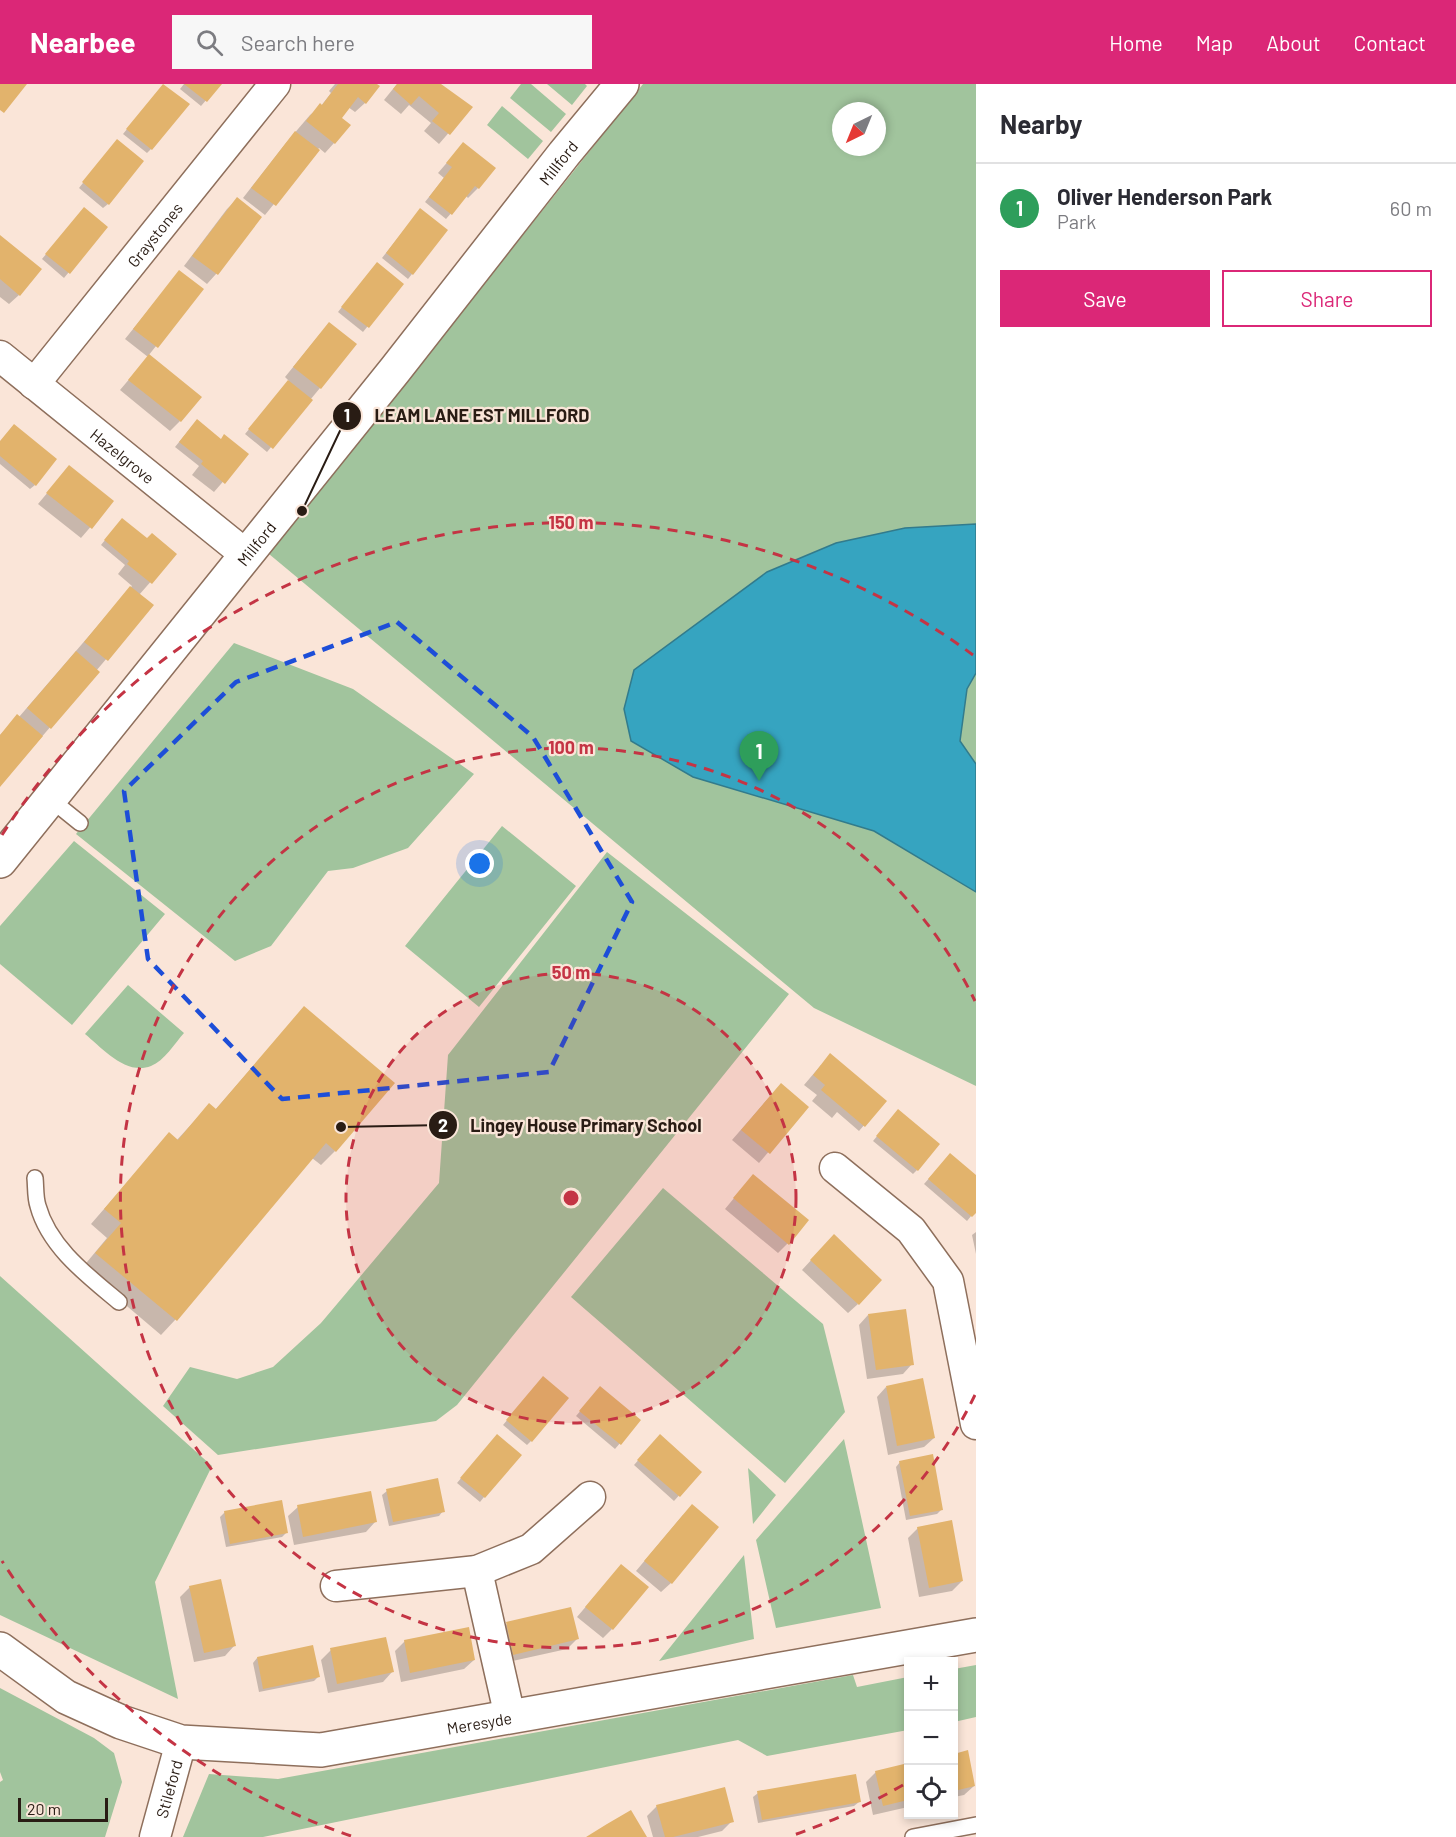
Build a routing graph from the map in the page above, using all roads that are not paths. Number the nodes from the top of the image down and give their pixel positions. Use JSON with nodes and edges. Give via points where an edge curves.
{"nodes":[{"id":1,"x":275,"y":84,"type":"edge"},
{"id":2,"x":622,"y":84,"type":"edge"},
{"id":3,"x":0,"y":356,"type":"edge"},
{"id":4,"x":34,"y":384,"type":"junction"},
{"id":5,"x":245,"y":554,"type":"junction"},
{"id":6,"x":49,"y":798,"type":"junction"},
{"id":7,"x":80,"y":823,"type":"dead end"},
{"id":8,"x":0,"y":861,"type":"edge"},
{"id":9,"x":836,"y":1168,"type":"dead end"},
{"id":10,"x":35,"y":1178,"type":"dead end"},
{"id":11,"x":119,"y":1302,"type":"dead end"},
{"id":12,"x":976,"y":1424,"type":"edge"},
{"id":13,"x":590,"y":1497,"type":"dead end"},
{"id":14,"x":477,"y":1571,"type":"junction"},
{"id":15,"x":336,"y":1586,"type":"dead end"},
{"id":16,"x":976,"y":1635,"type":"edge"},
{"id":17,"x":0,"y":1649,"type":"edge"},
{"id":18,"x":510,"y":1717,"type":"junction"},
{"id":19,"x":181,"y":1742,"type":"junction"},
{"id":20,"x":976,"y":1825,"type":"edge"},
{"id":21,"x":155,"y":1837,"type":"edge"},
{"id":22,"x":913,"y":1837,"type":"edge"}],
"edges":[{"from":1,"to":4,"type":"street","name":"Graystones"},
{"from":2,"to":5,"type":"street","name":"Millford"},
{"from":3,"to":4,"type":"street","name":"Hazelgrove"},
{"from":4,"to":5,"type":"street","name":"Hazelgrove"},
{"from":5,"to":6,"type":"street","name":"Millford"},
{"from":6,"to":7,"type":"lane"},
{"from":6,"to":8,"type":"street","name":"Millford"},
{"from":9,"to":12,"type":"street","via":[[911,1230],[948,1281]]},
{"from":10,"to":11,"type":"lane","via":[[38,1206],[53,1239]]},
{"from":13,"to":14,"type":"street","via":[[531,1549]]},
{"from":14,"to":15,"type":"street"},
{"from":14,"to":18,"type":"street"},
{"from":16,"to":18,"type":"street","name":"Meresyde"},
{"from":17,"to":19,"type":"street","name":"Meresyde","via":[[66,1697],[121,1722]]},
{"from":18,"to":19,"type":"street","name":"Meresyde","via":[[321,1750]]},
{"from":19,"to":21,"type":"street","name":"Stileford"},
{"from":20,"to":22,"type":"lane"}]}
